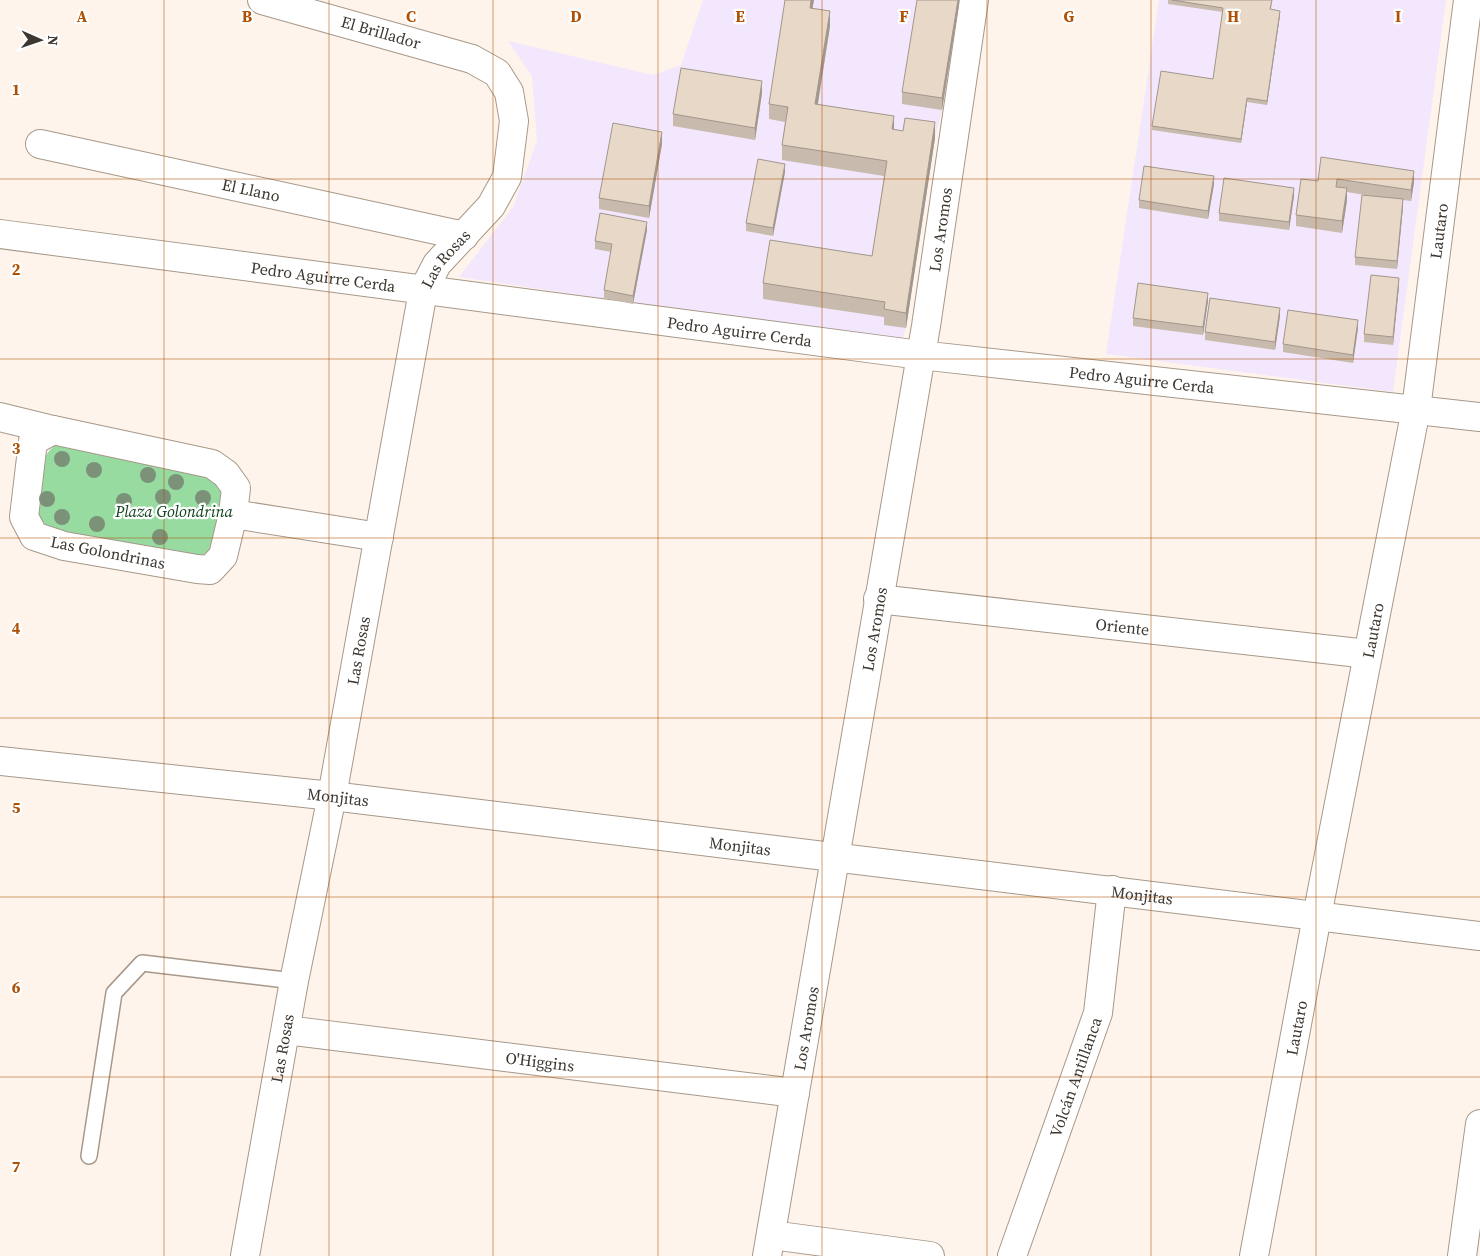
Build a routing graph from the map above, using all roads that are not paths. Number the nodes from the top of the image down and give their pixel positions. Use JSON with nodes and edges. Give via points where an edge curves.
{"nodes":[{"id":1,"x":262,"y":0,"type":"edge"},
{"id":2,"x":974,"y":0,"type":"edge"},
{"id":3,"x":1468,"y":0,"type":"edge"},
{"id":4,"x":321,"y":7,"type":"edge"},
{"id":5,"x":497,"y":73,"type":"joint"},
{"id":6,"x":40,"y":144,"type":"dead end"},
{"id":7,"x":0,"y":234,"type":"edge"},
{"id":8,"x":464,"y":236,"type":"junction"},
{"id":9,"x":423,"y":291,"type":"junction"},
{"id":10,"x":920,"y":354,"type":"junction"},
{"id":11,"x":1416,"y":409,"type":"junction"},
{"id":12,"x":0,"y":417,"type":"edge"},
{"id":13,"x":1480,"y":417,"type":"edge"},
{"id":14,"x":53,"y":430,"type":"junction"},
{"id":15,"x":233,"y":514,"type":"junction"},
{"id":16,"x":379,"y":536,"type":"junction"},
{"id":17,"x":878,"y":599,"type":"junction"},
{"id":18,"x":1368,"y":654,"type":"junction"},
{"id":19,"x":0,"y":761,"type":"edge"},
{"id":20,"x":332,"y":796,"type":"junction"},
{"id":21,"x":834,"y":856,"type":"junction"},
{"id":22,"x":1112,"y":890,"type":"junction"},
{"id":23,"x":1317,"y":916,"type":"junction"},
{"id":24,"x":1480,"y":936,"type":"edge"},
{"id":25,"x":294,"y":982,"type":"junction"},
{"id":26,"x":286,"y":1030,"type":"junction"},
{"id":27,"x":794,"y":1093,"type":"junction"},
{"id":28,"x":1480,"y":1125,"type":"edge"},
{"id":29,"x":89,"y":1156,"type":"dead end"},
{"id":30,"x":769,"y":1246,"type":"edge"},
{"id":31,"x":246,"y":1256,"type":"edge"},
{"id":32,"x":930,"y":1256,"type":"edge"},
{"id":33,"x":1012,"y":1256,"type":"edge"},
{"id":34,"x":1254,"y":1256,"type":"edge"},
{"id":35,"x":1462,"y":1256,"type":"edge"}],
"edges":[{"from":1,"to":4,"type":"street","name":"El Brillador"},
{"from":2,"to":10,"type":"street","name":"Los Aromos"},
{"from":3,"to":11,"type":"street","name":"Lautaro"},
{"from":4,"to":5,"type":"street","name":"El Brillador","via":[[472,59]]},
{"from":5,"to":8,"type":"street","name":"Las Rosas","via":[[509,92],[514,121],[507,177],[491,206]]},
{"from":6,"to":8,"type":"street","name":"El Llano"},
{"from":7,"to":9,"type":"street","name":"Pedro Aguirre Cerda"},
{"from":8,"to":9,"type":"street","name":"Las Rosas","via":[[437,264]]},
{"from":9,"to":10,"type":"street","name":"Pedro Aguirre Cerda"},
{"from":9,"to":16,"type":"street","name":"Las Rosas"},
{"from":10,"to":11,"type":"street","name":"Pedro Aguirre Cerda"},
{"from":10,"to":17,"type":"street","name":"Los Aromos"},
{"from":11,"to":13,"type":"street","name":"Pedro Aguirre Cerda"},
{"from":11,"to":18,"type":"street","name":"Lautaro"},
{"from":12,"to":14,"type":"street","name":"Las Golondrinas"},
{"from":14,"to":15,"type":"street","name":"Las Golondrinas","via":[[212,464],[226,474],[236,488]]},
{"from":14,"to":15,"type":"street","name":"Las Golondrinas","via":[[33,441],[24,517],[34,536],[64,546],[210,570],[223,556]]},
{"from":15,"to":16,"type":"street"},
{"from":16,"to":20,"type":"street","name":"Las Rosas"},
{"from":17,"to":18,"type":"street","name":"Oriente"},
{"from":17,"to":21,"type":"street","name":"Los Aromos"},
{"from":18,"to":23,"type":"street","name":"Lautaro"},
{"from":19,"to":20,"type":"street","name":"Monjitas"},
{"from":20,"to":21,"type":"street","name":"Monjitas"},
{"from":20,"to":25,"type":"street","name":"Las Rosas"},
{"from":21,"to":22,"type":"street","name":"Monjitas"},
{"from":21,"to":27,"type":"street","name":"Los Aromos"},
{"from":22,"to":23,"type":"street","name":"Monjitas"},
{"from":22,"to":33,"type":"street","name":"Volcán Antillanca","via":[[1098,1013]]},
{"from":23,"to":24,"type":"street","name":"Monjitas"},
{"from":23,"to":34,"type":"street","name":"Lautaro"},
{"from":25,"to":26,"type":"street","name":"Las Rosas"},
{"from":25,"to":29,"type":"lane","via":[[142,963],[114,993]]},
{"from":26,"to":27,"type":"street","name":"O'Higgins"},
{"from":26,"to":31,"type":"street","name":"Las Rosas"},
{"from":27,"to":30,"type":"street","name":"Los Aromos"},
{"from":28,"to":35,"type":"street"},
{"from":30,"to":32,"type":"street"}]}
